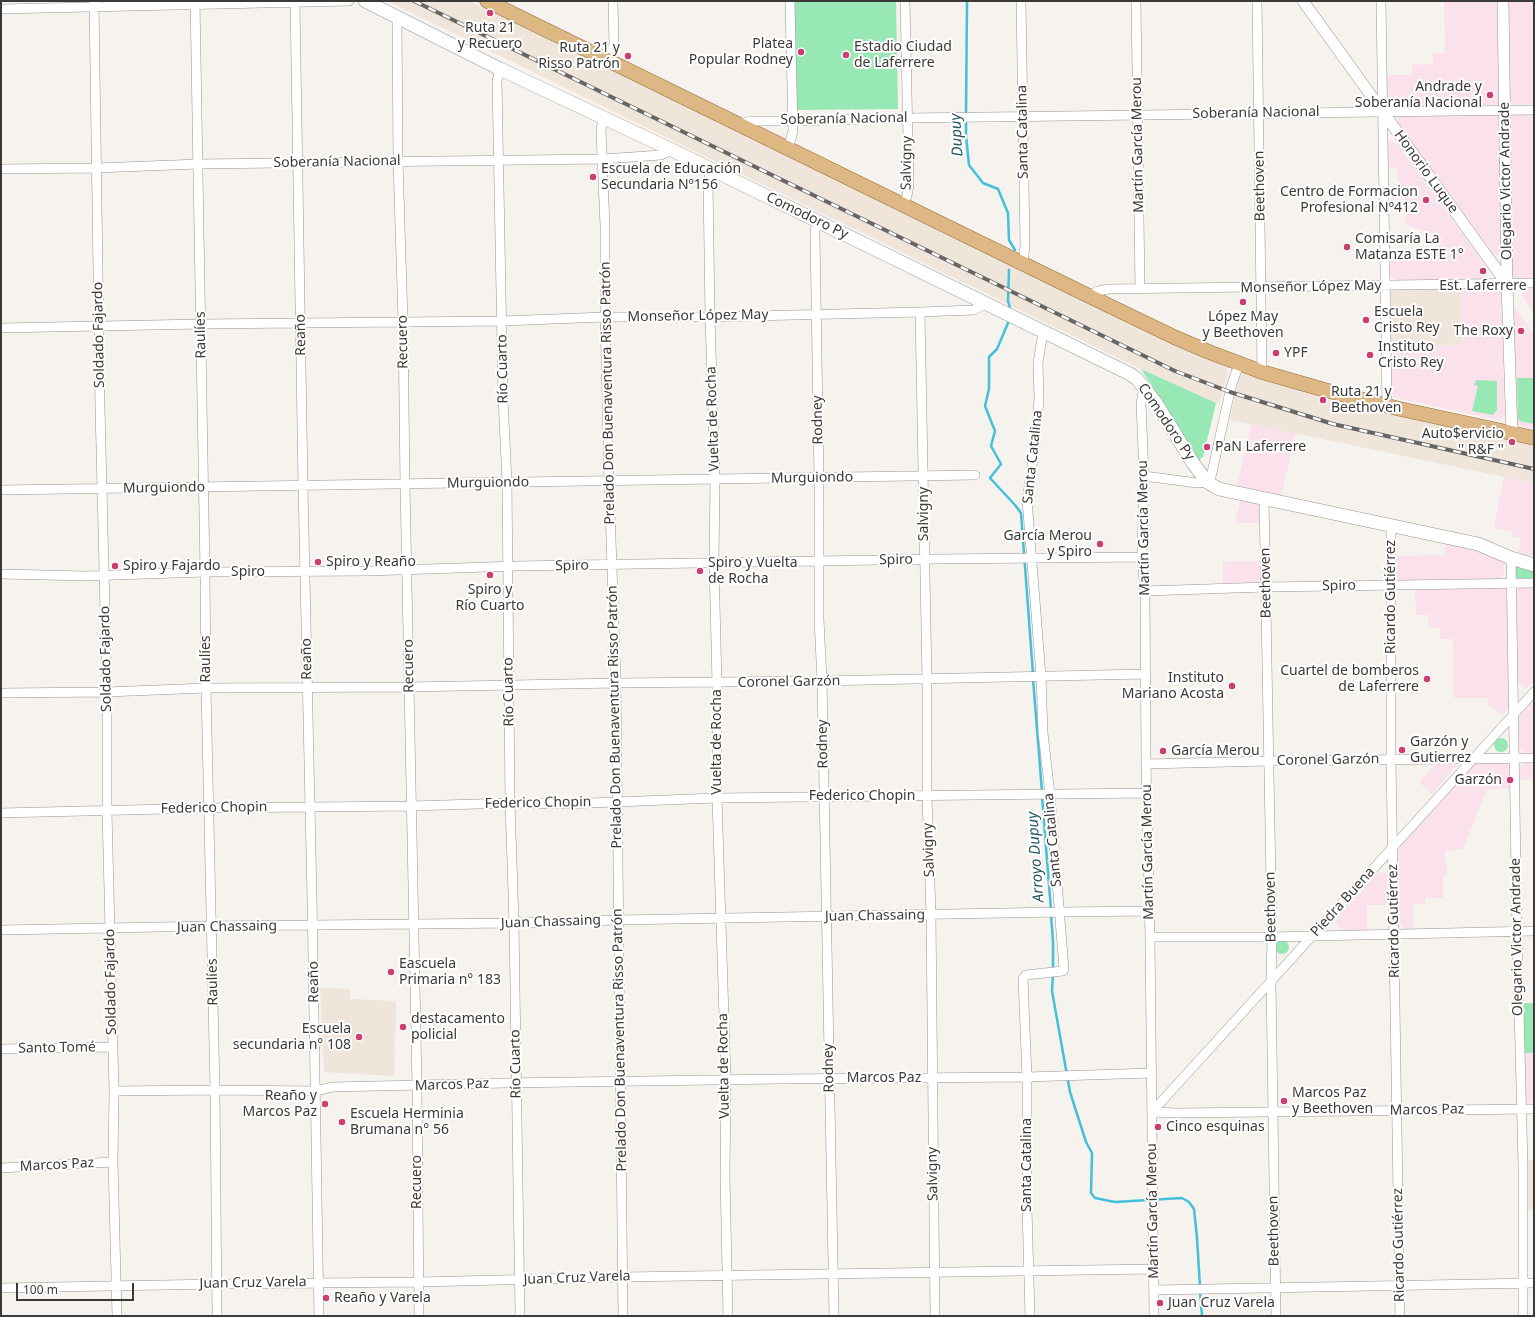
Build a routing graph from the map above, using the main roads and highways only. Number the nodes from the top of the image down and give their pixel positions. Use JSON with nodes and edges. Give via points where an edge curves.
{"nodes":[{"id":1,"x":365,"y":1,"type":"edge"},
{"id":2,"x":487,"y":1,"type":"edge"},
{"id":3,"x":1534,"y":438,"type":"edge"},
{"id":4,"x":1534,"y":565,"type":"edge"}],
"edges":[{"from":1,"to":4,"type":"main road","name":"Comodoro Py","via":[[1130,374],[1156,402],[1207,482],[1219,489],[1478,544]]},
{"from":2,"to":3,"type":"main road","via":[[1174,337],[1239,364],[1325,390]]}]}
